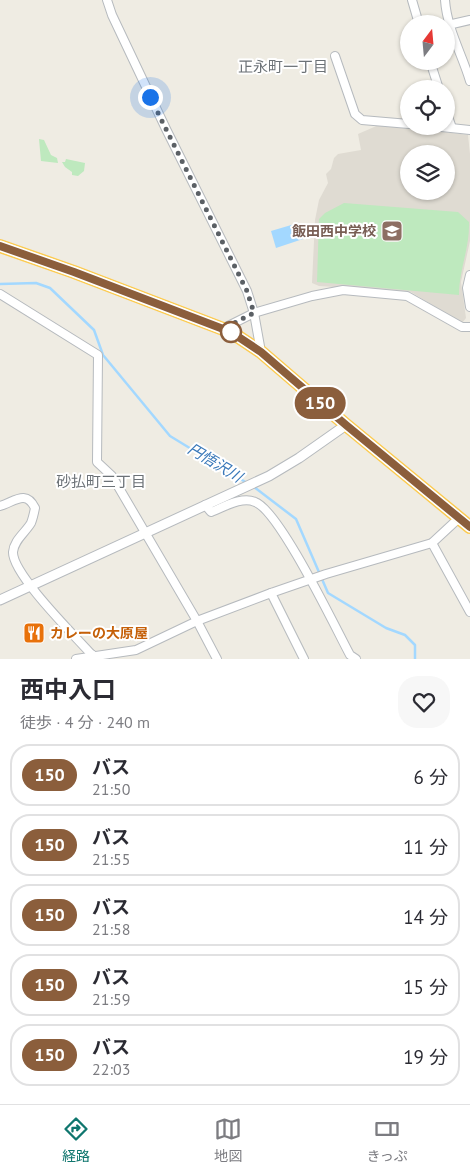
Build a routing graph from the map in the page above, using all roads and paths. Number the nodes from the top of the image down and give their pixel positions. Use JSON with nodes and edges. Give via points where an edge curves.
{"nodes":[{"id":1,"x":107,"y":0,"type":"edge"},
{"id":2,"x":412,"y":0,"type":"edge"},
{"id":3,"x":445,"y":0,"type":"edge"},
{"id":4,"x":416,"y":15,"type":"edge"},
{"id":5,"x":447,"y":15,"type":"edge"},
{"id":6,"x":470,"y":20,"type":"edge"},
{"id":7,"x":455,"y":23,"type":"edge"},
{"id":8,"x":455,"y":40,"type":"edge"},
{"id":9,"x":335,"y":56,"type":"dead end"},
{"id":10,"x":470,"y":81,"type":"edge"},
{"id":11,"x":400,"y":123,"type":"edge"},
{"id":12,"x":455,"y":128,"type":"edge"},
{"id":13,"x":470,"y":130,"type":"edge"},
{"id":14,"x":0,"y":246,"type":"edge"},
{"id":15,"x":470,"y":274,"type":"edge"},
{"id":16,"x":0,"y":294,"type":"edge"},
{"id":17,"x":470,"y":307,"type":"edge"},
{"id":18,"x":254,"y":313,"type":"junction"},
{"id":19,"x":224,"y":328,"type":"junction"},
{"id":20,"x":470,"y":328,"type":"edge"},
{"id":21,"x":261,"y":352,"type":"junction"},
{"id":22,"x":346,"y":425,"type":"junction"},
{"id":23,"x":205,"y":505,"type":"junction"},
{"id":24,"x":0,"y":506,"type":"edge"},
{"id":25,"x":459,"y":518,"type":"junction"},
{"id":26,"x":470,"y":527,"type":"edge"},
{"id":27,"x":144,"y":532,"type":"junction"},
{"id":28,"x":432,"y":543,"type":"junction"},
{"id":29,"x":310,"y":580,"type":"junction"},
{"id":30,"x":30,"y":586,"type":"junction"},
{"id":31,"x":271,"y":593,"type":"junction"},
{"id":32,"x":0,"y":600,"type":"edge"},
{"id":33,"x":470,"y":612,"type":"edge"},
{"id":34,"x":196,"y":621,"type":"junction"},
{"id":35,"x":94,"y":657,"type":"edge"},
{"id":36,"x":76,"y":659,"type":"edge"},
{"id":37,"x":217,"y":659,"type":"edge"},
{"id":38,"x":304,"y":659,"type":"edge"},
{"id":39,"x":356,"y":659,"type":"edge"}],
"edges":[{"from":1,"to":18,"type":"street","via":[[166,129],[247,291]]},
{"from":2,"to":4,"type":"street"},
{"from":3,"to":5,"type":"street"},
{"from":6,"to":7,"type":"street"},
{"from":8,"to":10,"type":"street"},
{"from":9,"to":11,"type":"street","via":[[354,114],[362,120]]},
{"from":12,"to":13,"type":"street"},
{"from":14,"to":19,"type":"main road"},
{"from":15,"to":17,"type":"street","via":[[467,288]]},
{"from":16,"to":27,"type":"street","via":[[98,355],[97,462],[112,476]]},
{"from":18,"to":19,"type":"street"},
{"from":18,"to":20,"type":"street","via":[[343,290],[407,296],[462,327]]},
{"from":18,"to":21,"type":"street"},
{"from":19,"to":21,"type":"main road"},
{"from":21,"to":22,"type":"main road"},
{"from":22,"to":23,"type":"street","via":[[299,458]]},
{"from":22,"to":25,"type":"main road"},
{"from":23,"to":27,"type":"street"},
{"from":23,"to":29,"type":"street","via":[[212,512],[245,500],[261,505],[280,528]]},
{"from":24,"to":30,"type":"street","via":[[26,498],[35,508],[31,522],[13,553],[15,563]]},
{"from":25,"to":26,"type":"main road"},
{"from":25,"to":28,"type":"street"},
{"from":27,"to":30,"type":"street"},
{"from":27,"to":34,"type":"street"},
{"from":28,"to":29,"type":"street"},
{"from":28,"to":33,"type":"street"},
{"from":29,"to":31,"type":"street"},
{"from":29,"to":39,"type":"street","via":[[350,655]]},
{"from":30,"to":32,"type":"street"},
{"from":30,"to":35,"type":"street"},
{"from":31,"to":34,"type":"street"},
{"from":31,"to":38,"type":"street"},
{"from":34,"to":35,"type":"street","via":[[136,650]]},
{"from":34,"to":37,"type":"street"},
{"from":35,"to":36,"type":"street"}]}
